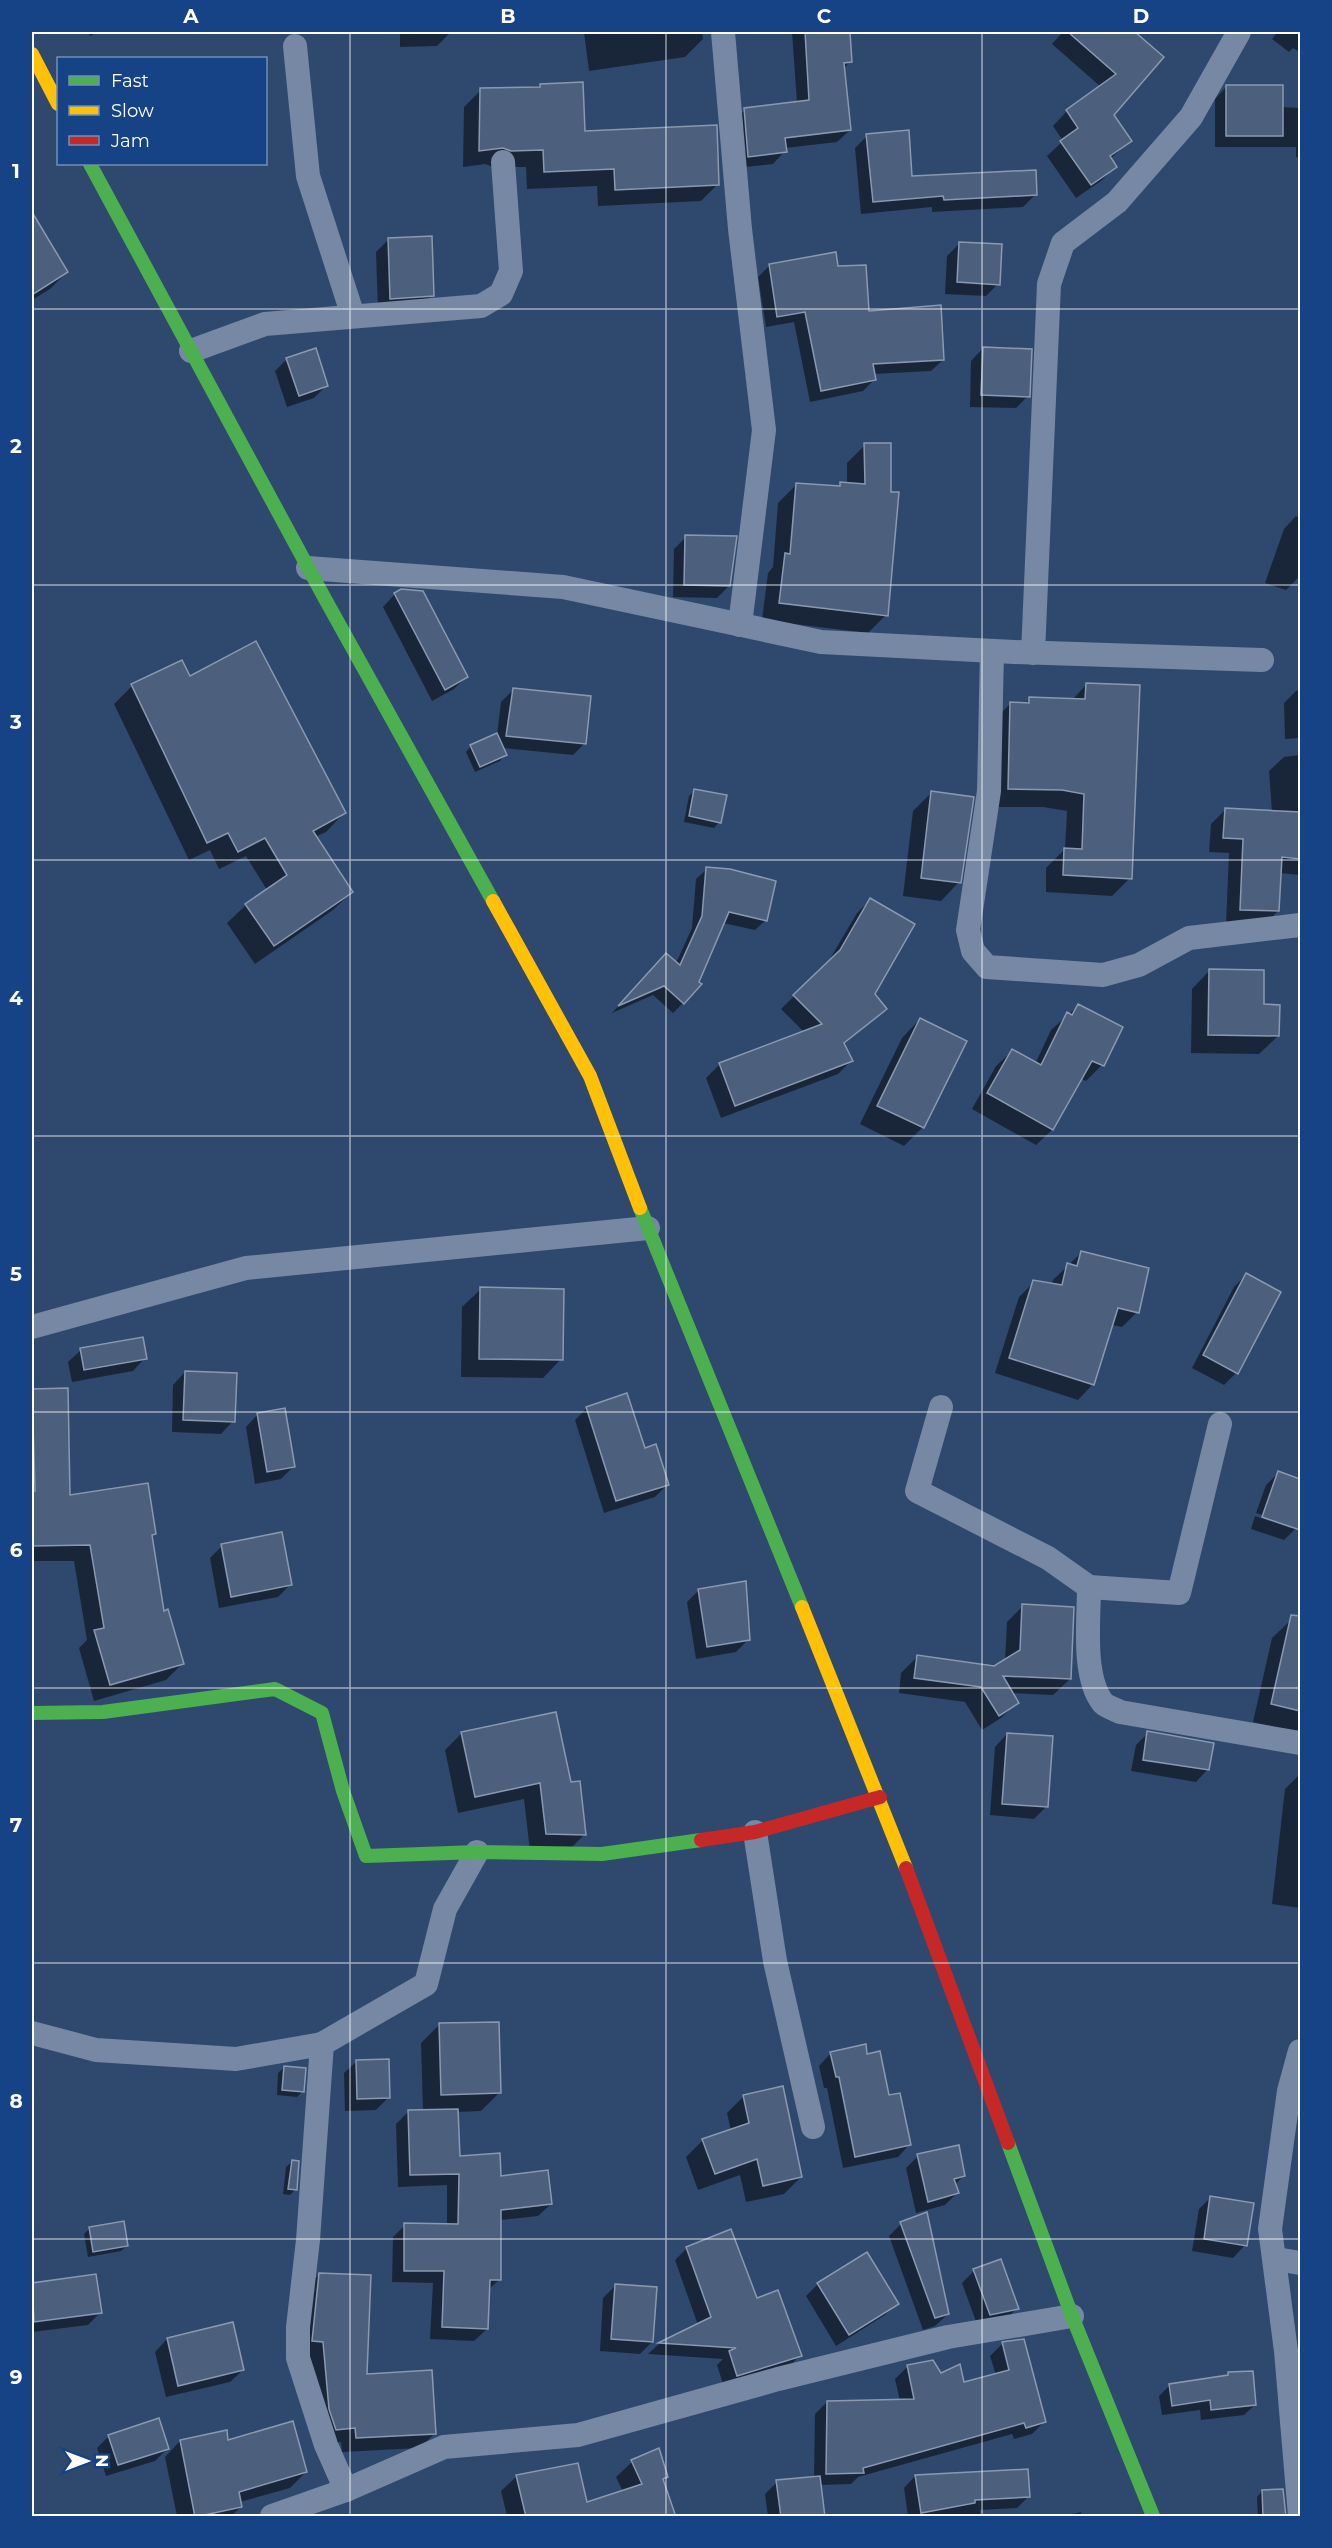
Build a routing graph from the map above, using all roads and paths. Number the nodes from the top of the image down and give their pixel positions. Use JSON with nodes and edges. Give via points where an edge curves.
{"nodes":[{"id":1,"x":723,"y":32,"type":"edge"},
{"id":2,"x":1237,"y":32,"type":"edge"},
{"id":3,"x":295,"y":46,"type":"dead end"},
{"id":4,"x":32,"y":54,"type":"edge"},
{"id":5,"x":57,"y":102,"type":"edge"},
{"id":6,"x":503,"y":162,"type":"dead end"},
{"id":7,"x":91,"y":165,"type":"edge"},
{"id":8,"x":352,"y":316,"type":"junction"},
{"id":9,"x":191,"y":351,"type":"junction"},
{"id":10,"x":308,"y":568,"type":"junction"},
{"id":11,"x":740,"y":625,"type":"junction"},
{"id":12,"x":992,"y":651,"type":"junction"},
{"id":13,"x":1033,"y":653,"type":"junction"},
{"id":14,"x":1262,"y":660,"type":"dead end"},
{"id":15,"x":1300,"y":926,"type":"edge"},
{"id":16,"x":648,"y":1228,"type":"junction"},
{"id":17,"x":32,"y":1327,"type":"edge"},
{"id":18,"x":941,"y":1407,"type":"dead end"},
{"id":19,"x":1220,"y":1424,"type":"dead end"},
{"id":20,"x":1089,"y":1587,"type":"junction"},
{"id":21,"x":32,"y":1713,"type":"edge"},
{"id":22,"x":1300,"y":1743,"type":"edge"},
{"id":23,"x":880,"y":1797,"type":"junction"},
{"id":24,"x":755,"y":1832,"type":"junction"},
{"id":25,"x":477,"y":1852,"type":"junction"},
{"id":26,"x":32,"y":2032,"type":"edge"},
{"id":27,"x":322,"y":2044,"type":"junction"},
{"id":28,"x":1300,"y":2051,"type":"edge"},
{"id":29,"x":813,"y":2127,"type":"dead end"},
{"id":30,"x":1275,"y":2259,"type":"junction"},
{"id":31,"x":1300,"y":2263,"type":"edge"},
{"id":32,"x":1072,"y":2316,"type":"junction"},
{"id":33,"x":346,"y":2490,"type":"junction"},
{"id":34,"x":272,"y":2517,"type":"edge"},
{"id":35,"x":1154,"y":2517,"type":"edge"},
{"id":36,"x":1300,"y":2517,"type":"edge"}],
"edges":[{"from":1,"to":11,"type":"street","via":[[740,229],[764,430]]},
{"from":2,"to":13,"type":"street","via":[[1191,117],[1117,202],[1063,243],[1049,284]]},
{"from":3,"to":8,"type":"street","via":[[308,176]]},
{"from":4,"to":5,"type":"main road"},
{"from":6,"to":8,"type":"street","via":[[511,271],[501,294],[481,306]]},
{"from":7,"to":9,"type":"main road"},
{"from":8,"to":9,"type":"street","via":[[265,324]]},
{"from":9,"to":10,"type":"main road"},
{"from":10,"to":11,"type":"street","via":[[563,587]]},
{"from":10,"to":16,"type":"main road","via":[[590,1076]]},
{"from":11,"to":12,"type":"street","via":[[821,642]]},
{"from":12,"to":13,"type":"street"},
{"from":12,"to":15,"type":"street","via":[[989,792],[968,930],[973,951],[987,967],[1103,975],[1139,965],[1189,938]]},
{"from":13,"to":14,"type":"street"},
{"from":16,"to":17,"type":"street","via":[[246,1268]]},
{"from":16,"to":23,"type":"main road"},
{"from":18,"to":20,"type":"street","via":[[917,1491],[1048,1558]]},
{"from":19,"to":20,"type":"street","via":[[1179,1593]]},
{"from":20,"to":22,"type":"street","via":[[1089,1653],[1094,1684],[1104,1704],[1120,1712]]},
{"from":21,"to":25,"type":"main road","via":[[103,1712],[275,1689],[322,1713],[366,1856]]},
{"from":23,"to":24,"type":"main road"},
{"from":23,"to":32,"type":"main road"},
{"from":24,"to":25,"type":"main road","via":[[602,1854]]},
{"from":24,"to":29,"type":"street","via":[[776,1961]]},
{"from":25,"to":27,"type":"street","via":[[445,1909],[426,1984]]},
{"from":26,"to":27,"type":"street","via":[[96,2050],[236,2059]]},
{"from":27,"to":33,"type":"street","via":[[298,2358],[326,2445]]},
{"from":28,"to":30,"type":"street","via":[[1289,2091],[1270,2229]]},
{"from":30,"to":31,"type":"street"},
{"from":30,"to":36,"type":"street"},
{"from":32,"to":33,"type":"street","via":[[948,2337],[578,2434],[444,2447]]},
{"from":32,"to":35,"type":"main road"},
{"from":33,"to":34,"type":"street"}]}
